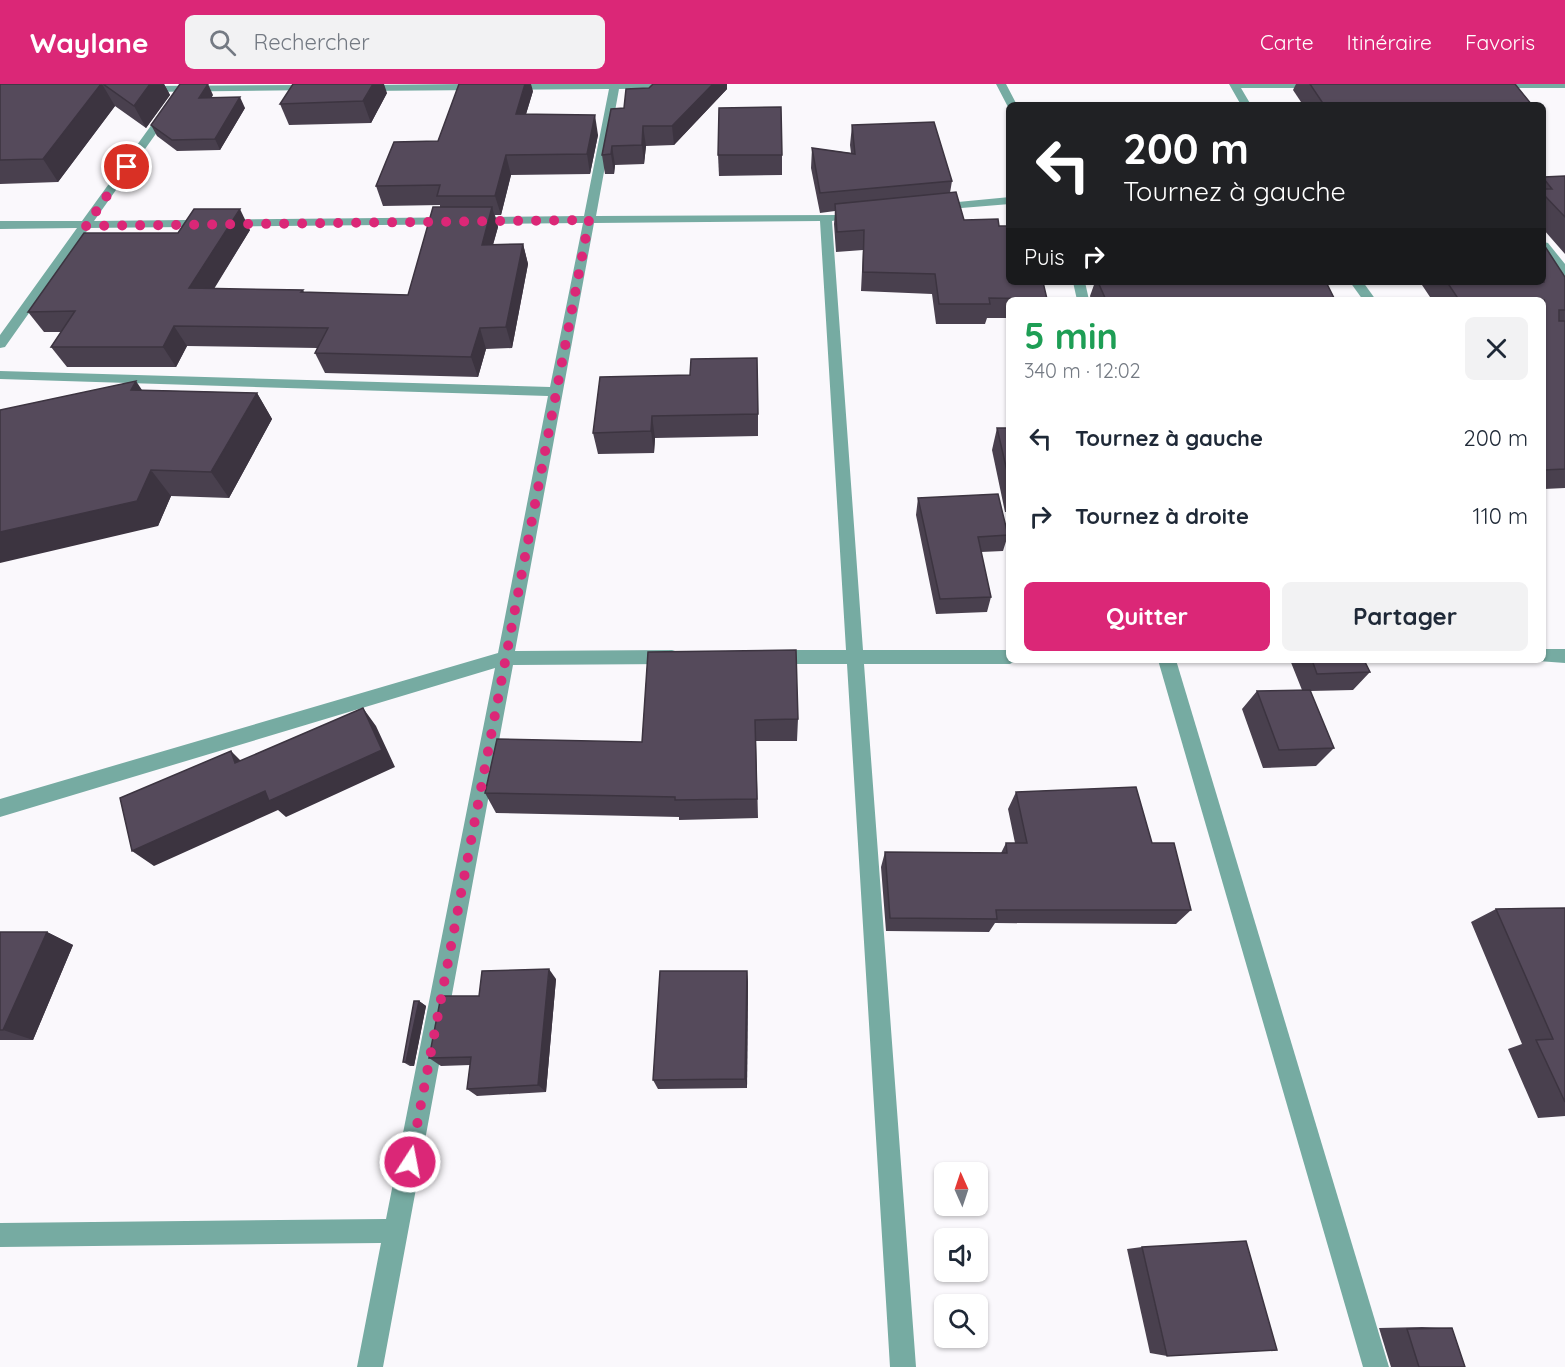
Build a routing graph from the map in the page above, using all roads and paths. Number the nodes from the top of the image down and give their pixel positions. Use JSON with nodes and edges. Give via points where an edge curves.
{"nodes":[{"id":1,"x":1001,"y":84,"type":"edge"},
{"id":2,"x":1234,"y":84,"type":"edge"},
{"id":3,"x":615,"y":85,"type":"edge"},
{"id":4,"x":682,"y":85,"type":"edge"},
{"id":5,"x":1329,"y":85,"type":"edge"},
{"id":6,"x":1482,"y":85,"type":"edge"},
{"id":7,"x":1565,"y":85,"type":"edge"},
{"id":8,"x":322,"y":88,"type":"edge"},
{"id":9,"x":357,"y":88,"type":"edge"},
{"id":10,"x":136,"y":89,"type":"edge"},
{"id":11,"x":182,"y":90,"type":"junction"},
{"id":12,"x":1010,"y":102,"type":"edge"},
{"id":13,"x":1244,"y":102,"type":"edge"},
{"id":14,"x":1006,"y":200,"type":"edge"},
{"id":15,"x":929,"y":208,"type":"edge"},
{"id":16,"x":849,"y":216,"type":"edge"},
{"id":17,"x":826,"y":219,"type":"junction"},
{"id":18,"x":589,"y":220,"type":"junction"},
{"id":19,"x":0,"y":225,"type":"edge"},
{"id":20,"x":86,"y":226,"type":"junction"},
{"id":21,"x":1546,"y":248,"type":"edge"},
{"id":22,"x":1565,"y":272,"type":"edge"},
{"id":23,"x":1358,"y":285,"type":"edge"},
{"id":24,"x":1368,"y":297,"type":"edge"},
{"id":25,"x":0,"y":344,"type":"edge"},
{"id":26,"x":0,"y":375,"type":"edge"},
{"id":27,"x":557,"y":392,"type":"junction"},
{"id":28,"x":692,"y":657,"type":"edge"},
{"id":29,"x":750,"y":657,"type":"edge"},
{"id":30,"x":855,"y":657,"type":"junction"},
{"id":31,"x":1006,"y":657,"type":"edge"},
{"id":32,"x":506,"y":658,"type":"junction"},
{"id":33,"x":1168,"y":663,"type":"edge"},
{"id":34,"x":0,"y":808,"type":"edge"},
{"id":35,"x":396,"y":1231,"type":"junction"},
{"id":36,"x":0,"y":1234,"type":"edge"},
{"id":37,"x":370,"y":1367,"type":"edge"},
{"id":38,"x":903,"y":1367,"type":"edge"},
{"id":39,"x":1376,"y":1367,"type":"edge"}],
"edges":[{"from":1,"to":12,"type":"street"},
{"from":2,"to":5,"type":"street"},
{"from":2,"to":13,"type":"street"},
{"from":3,"to":4,"type":"street"},
{"from":3,"to":9,"type":"street"},
{"from":3,"to":18,"type":"street"},
{"from":6,"to":7,"type":"street"},
{"from":8,"to":11,"type":"street"},
{"from":10,"to":11,"type":"street"},
{"from":11,"to":20,"type":"street"},
{"from":14,"to":15,"type":"street"},
{"from":16,"to":17,"type":"street"},
{"from":17,"to":18,"type":"street"},
{"from":17,"to":30,"type":"street"},
{"from":18,"to":20,"type":"street"},
{"from":18,"to":27,"type":"street"},
{"from":19,"to":20,"type":"street"},
{"from":20,"to":25,"type":"street"},
{"from":21,"to":22,"type":"street"},
{"from":23,"to":24,"type":"street"},
{"from":26,"to":27,"type":"street"},
{"from":27,"to":32,"type":"street"},
{"from":28,"to":32,"type":"street"},
{"from":29,"to":30,"type":"street"},
{"from":30,"to":31,"type":"street"},
{"from":30,"to":38,"type":"street"},
{"from":32,"to":34,"type":"street"},
{"from":32,"to":35,"type":"street"},
{"from":33,"to":39,"type":"street"},
{"from":35,"to":36,"type":"street"},
{"from":35,"to":37,"type":"street"}]}
